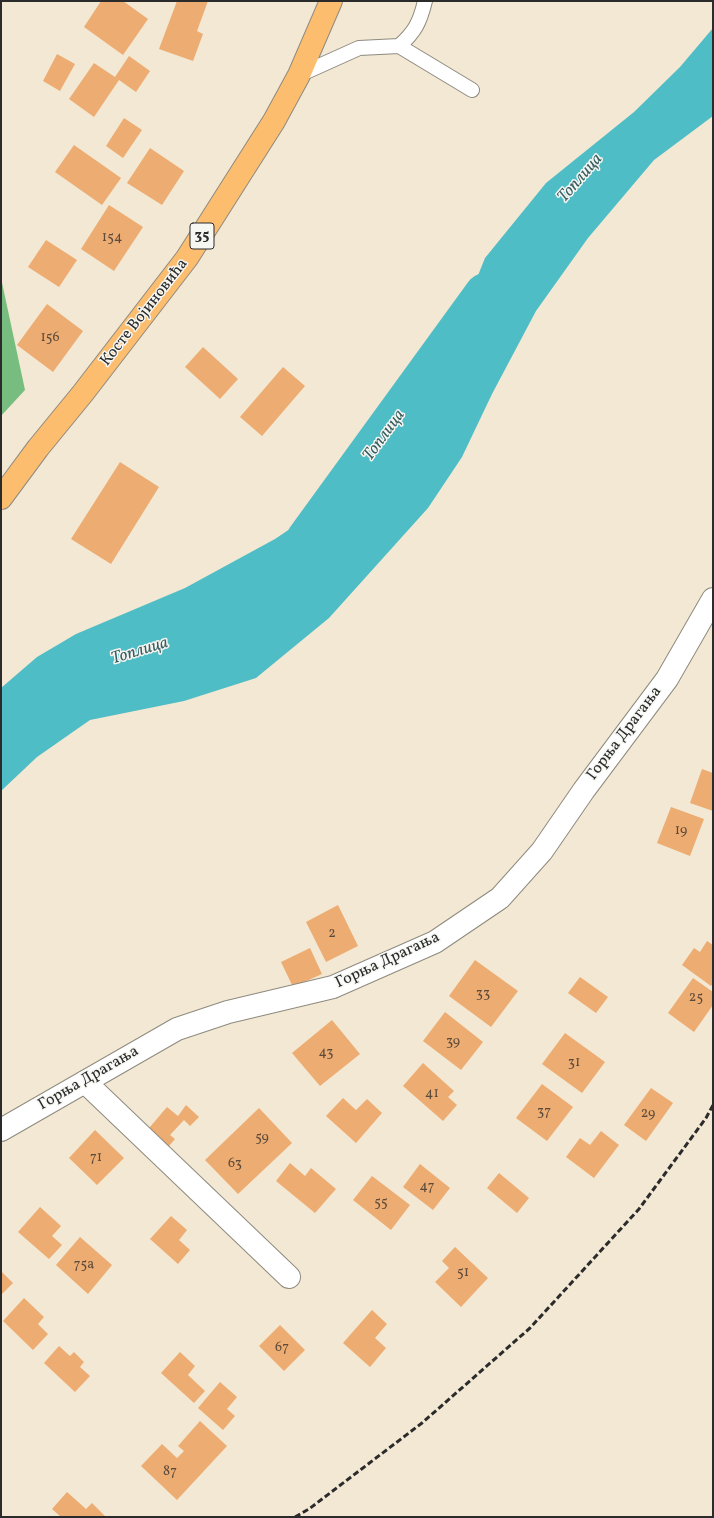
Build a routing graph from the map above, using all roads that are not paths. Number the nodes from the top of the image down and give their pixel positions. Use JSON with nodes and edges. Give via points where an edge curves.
{"nodes":[{"id":1,"x":331,"y":1,"type":"edge"},
{"id":2,"x":425,"y":1,"type":"edge"},
{"id":3,"x":399,"y":46,"type":"junction"},
{"id":4,"x":299,"y":75,"type":"junction"},
{"id":5,"x":472,"y":90,"type":"dead end"},
{"id":6,"x":1,"y":498,"type":"edge"},
{"id":7,"x":713,"y":599,"type":"edge"},
{"id":8,"x":85,"y":1082,"type":"junction"},
{"id":9,"x":1,"y":1130,"type":"edge"},
{"id":10,"x":289,"y":1276,"type":"dead end"}],
"edges":[{"from":1,"to":4,"type":"main road","name":"Косте Војиновића","number":"35"},
{"from":2,"to":3,"type":"lane","via":[[417,26],[411,36]]},
{"from":3,"to":4,"type":"lane","via":[[360,48]]},
{"from":3,"to":5,"type":"lane"},
{"from":4,"to":6,"type":"main road","name":"Косте Војиновића","number":"35","via":[[259,146],[187,258]]},
{"from":7,"to":8,"type":"street","name":"Горња Драгања","via":[[666,679],[542,851],[500,898],[435,942],[333,987],[228,1012],[178,1029]]},
{"from":8,"to":9,"type":"street","name":"Горња Драгања"},
{"from":8,"to":10,"type":"street"}]}
